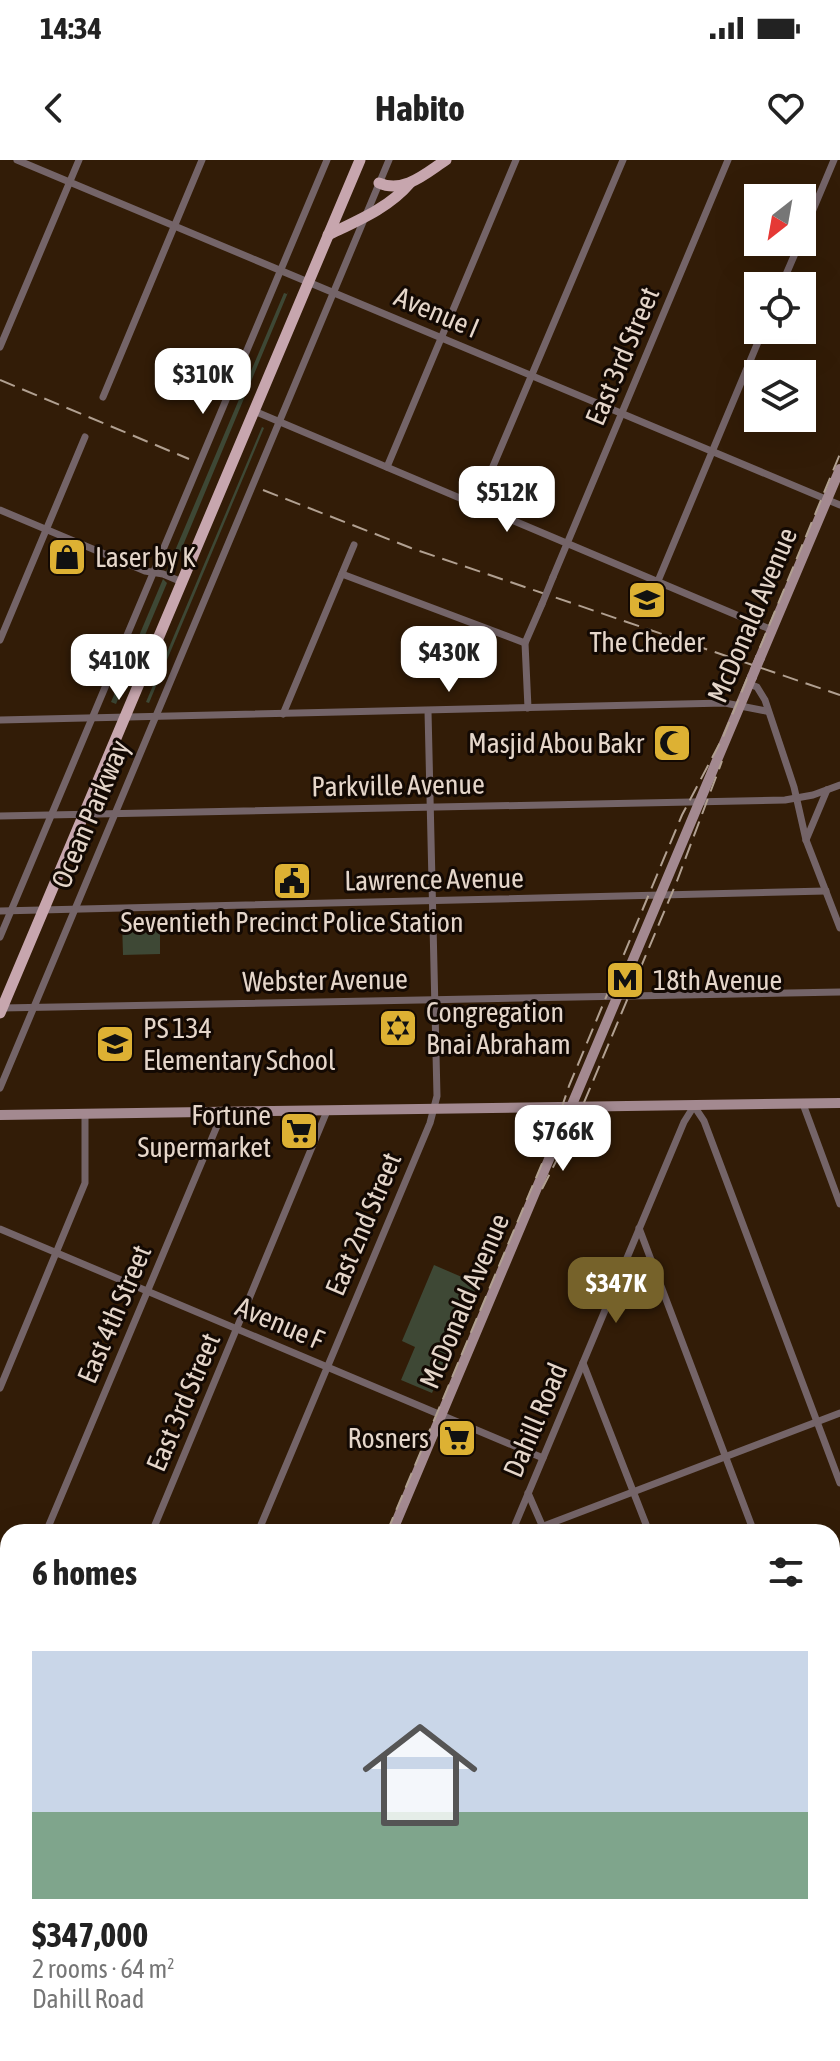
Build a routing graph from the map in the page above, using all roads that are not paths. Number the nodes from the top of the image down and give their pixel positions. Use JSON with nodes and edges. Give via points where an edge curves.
{"nodes":[{"id":1,"x":17,"y":160,"type":"edge"},
{"id":2,"x":79,"y":160,"type":"edge"},
{"id":3,"x":202,"y":160,"type":"edge"},
{"id":4,"x":327,"y":160,"type":"edge"},
{"id":5,"x":360,"y":160,"type":"edge"},
{"id":6,"x":389,"y":160,"type":"edge"},
{"id":7,"x":446,"y":160,"type":"edge"},
{"id":8,"x":516,"y":160,"type":"edge"},
{"id":9,"x":623,"y":160,"type":"edge"},
{"id":10,"x":728,"y":160,"type":"edge"},
{"id":11,"x":834,"y":160,"type":"edge"},
{"id":12,"x":70,"y":182,"type":"junction"},
{"id":13,"x":379,"y":183,"type":"junction"},
{"id":14,"x":410,"y":183,"type":"junction"},
{"id":15,"x":816,"y":203,"type":"edge"},
{"id":16,"x":365,"y":217,"type":"junction"},
{"id":17,"x":175,"y":226,"type":"junction"},
{"id":18,"x":328,"y":235,"type":"junction"},
{"id":19,"x":280,"y":270,"type":"junction"},
{"id":20,"x":308,"y":282,"type":"junction"},
{"id":21,"x":333,"y":293,"type":"junction"},
{"id":22,"x":441,"y":338,"type":"junction"},
{"id":23,"x":757,"y":344,"type":"edge"},
{"id":24,"x":0,"y":347,"type":"edge"},
{"id":25,"x":531,"y":376,"type":"junction"},
{"id":26,"x":103,"y":397,"type":"dead end"},
{"id":27,"x":254,"y":411,"type":"junction"},
{"id":28,"x":622,"y":413,"type":"junction"},
{"id":29,"x":280,"y":422,"type":"junction"},
{"id":30,"x":85,"y":437,"type":"dead end"},
{"id":31,"x":712,"y":451,"type":"junction"},
{"id":32,"x":387,"y":467,"type":"junction"},
{"id":33,"x":840,"y":469,"type":"edge"},
{"id":34,"x":840,"y":491,"type":"edge"},
{"id":35,"x":827,"y":500,"type":"junction"},
{"id":36,"x":477,"y":504,"type":"junction"},
{"id":37,"x":840,"y":505,"type":"edge"},
{"id":38,"x":0,"y":510,"type":"edge"},
{"id":39,"x":46,"y":530,"type":"junction"},
{"id":40,"x":568,"y":542,"type":"junction"},
{"id":41,"x":354,"y":545,"type":"dead end"},
{"id":42,"x":154,"y":573,"type":"junction"},
{"id":43,"x":342,"y":574,"type":"junction"},
{"id":44,"x":658,"y":581,"type":"junction"},
{"id":45,"x":182,"y":582,"type":"junction"},
{"id":46,"x":772,"y":630,"type":"junction"},
{"id":47,"x":0,"y":640,"type":"edge"},
{"id":48,"x":525,"y":643,"type":"junction"},
{"id":49,"x":751,"y":680,"type":"junction"},
{"id":50,"x":740,"y":706,"type":"junction"},
{"id":51,"x":528,"y":708,"type":"junction"},
{"id":52,"x":428,"y":711,"type":"junction"},
{"id":53,"x":766,"y":711,"type":"junction"},
{"id":54,"x":283,"y":714,"type":"junction"},
{"id":55,"x":156,"y":717,"type":"junction"},
{"id":56,"x":93,"y":718,"type":"junction"},
{"id":57,"x":124,"y":718,"type":"junction"},
{"id":58,"x":0,"y":720,"type":"edge"},
{"id":59,"x":840,"y":785,"type":"edge"},
{"id":60,"x":827,"y":790,"type":"junction"},
{"id":61,"x":796,"y":798,"type":"junction"},
{"id":62,"x":699,"y":801,"type":"junction"},
{"id":63,"x":430,"y":806,"type":"junction"},
{"id":64,"x":116,"y":813,"type":"junction"},
{"id":65,"x":84,"y":814,"type":"junction"},
{"id":66,"x":52,"y":815,"type":"junction"},
{"id":67,"x":0,"y":816,"type":"edge"},
{"id":68,"x":806,"y":840,"type":"junction"},
{"id":69,"x":826,"y":891,"type":"junction"},
{"id":70,"x":661,"y":896,"type":"junction"},
{"id":71,"x":432,"y":901,"type":"junction"},
{"id":72,"x":76,"y":909,"type":"junction"},
{"id":73,"x":43,"y":910,"type":"junction"},
{"id":74,"x":0,"y":911,"type":"edge"},
{"id":75,"x":11,"y":911,"type":"junction"},
{"id":76,"x":840,"y":928,"type":"edge"},
{"id":77,"x":0,"y":937,"type":"edge"},
{"id":78,"x":840,"y":992,"type":"edge"},
{"id":79,"x":619,"y":997,"type":"junction"},
{"id":80,"x":434,"y":1000,"type":"junction"},
{"id":81,"x":34,"y":1008,"type":"junction"},
{"id":82,"x":1,"y":1010,"type":"edge"},
{"id":83,"x":0,"y":1088,"type":"edge"},
{"id":84,"x":840,"y":1103,"type":"edge"},
{"id":85,"x":803,"y":1104,"type":"junction"},
{"id":86,"x":694,"y":1106,"type":"junction"},
{"id":87,"x":572,"y":1107,"type":"junction"},
{"id":88,"x":434,"y":1109,"type":"junction"},
{"id":89,"x":327,"y":1111,"type":"junction"},
{"id":90,"x":218,"y":1112,"type":"junction"},
{"id":91,"x":85,"y":1114,"type":"junction"},
{"id":92,"x":0,"y":1115,"type":"edge"},
{"id":93,"x":840,"y":1204,"type":"edge"},
{"id":94,"x":639,"y":1228,"type":"junction"},
{"id":95,"x":0,"y":1229,"type":"edge"},
{"id":96,"x":57,"y":1253,"type":"junction"},
{"id":97,"x":147,"y":1291,"type":"junction"},
{"id":98,"x":238,"y":1329,"type":"junction"},
{"id":99,"x":583,"y":1363,"type":"junction"},
{"id":100,"x":327,"y":1367,"type":"junction"},
{"id":101,"x":0,"y":1388,"type":"edge"},
{"id":102,"x":840,"y":1413,"type":"edge"},
{"id":103,"x":441,"y":1415,"type":"junction"},
{"id":104,"x":817,"y":1422,"type":"junction"},
{"id":105,"x":725,"y":1457,"type":"junction"},
{"id":106,"x":543,"y":1458,"type":"junction"},
{"id":107,"x":840,"y":1483,"type":"edge"},
{"id":108,"x":633,"y":1491,"type":"junction"},
{"id":109,"x":528,"y":1493,"type":"junction"},
{"id":110,"x":49,"y":1524,"type":"edge"},
{"id":111,"x":155,"y":1524,"type":"edge"},
{"id":112,"x":261,"y":1524,"type":"edge"},
{"id":113,"x":395,"y":1524,"type":"edge"},
{"id":114,"x":515,"y":1524,"type":"edge"},
{"id":115,"x":542,"y":1524,"type":"edge"},
{"id":116,"x":556,"y":1524,"type":"edge"},
{"id":117,"x":646,"y":1524,"type":"edge"},
{"id":118,"x":751,"y":1524,"type":"edge"}],
"edges":[{"from":1,"to":12,"type":"street","name":"Avenue I"},
{"from":2,"to":12,"type":"street"},
{"from":3,"to":17,"type":"street"},
{"from":4,"to":19,"type":"street","name":"Ocean Parkway"},
{"from":5,"to":18,"type":"main road","name":"Ocean Parkway"},
{"from":6,"to":13,"type":"street","name":"Ocean Parkway"},
{"from":7,"to":14,"type":"main road"},
{"from":8,"to":22,"type":"street"},
{"from":9,"to":25,"type":"street"},
{"from":10,"to":28,"type":"street","name":"East 3rd Street"},
{"from":11,"to":15,"type":"street"},
{"from":12,"to":17,"type":"street","name":"Avenue I"},
{"from":12,"to":24,"type":"street"},
{"from":13,"to":14,"type":"main road","via":[[394,188]]},
{"from":13,"to":16,"type":"street","name":"Ocean Parkway"},
{"from":14,"to":16,"type":"main road"},
{"from":16,"to":18,"type":"main road"},
{"from":16,"to":21,"type":"street","name":"Ocean Parkway"},
{"from":17,"to":19,"type":"street","name":"Avenue I"},
{"from":17,"to":26,"type":"street"},
{"from":18,"to":20,"type":"main road","name":"Ocean Parkway"},
{"from":19,"to":20,"type":"street","name":"Avenue I"},
{"from":19,"to":42,"type":"street","name":"Ocean Parkway"},
{"from":20,"to":21,"type":"street","name":"Avenue I"},
{"from":20,"to":27,"type":"main road","name":"Ocean Parkway"},
{"from":21,"to":22,"type":"street","name":"Avenue I"},
{"from":21,"to":29,"type":"street","name":"Ocean Parkway"},
{"from":22,"to":25,"type":"street","name":"Avenue I"},
{"from":22,"to":32,"type":"street"},
{"from":23,"to":31,"type":"street"},
{"from":25,"to":28,"type":"street","name":"Avenue I"},
{"from":25,"to":36,"type":"street"},
{"from":27,"to":29,"type":"street"},
{"from":27,"to":45,"type":"main road","name":"Ocean Parkway"},
{"from":28,"to":31,"type":"street","name":"Avenue I"},
{"from":28,"to":40,"type":"street","name":"East 3rd Street"},
{"from":29,"to":32,"type":"street"},
{"from":29,"to":55,"type":"street","name":"Ocean Parkway"},
{"from":30,"to":39,"type":"street"},
{"from":31,"to":35,"type":"street","name":"Avenue I"},
{"from":31,"to":44,"type":"street"},
{"from":32,"to":36,"type":"street"},
{"from":33,"to":35,"type":"main road","name":"McDonald Avenue"},
{"from":34,"to":35,"type":"main road"},
{"from":35,"to":37,"type":"street","name":"Avenue I"},
{"from":35,"to":46,"type":"main road","name":"McDonald Avenue"},
{"from":36,"to":40,"type":"street"},
{"from":38,"to":39,"type":"street"},
{"from":39,"to":42,"type":"street"},
{"from":39,"to":47,"type":"street"},
{"from":40,"to":44,"type":"street"},
{"from":40,"to":48,"type":"street","name":"East 3rd Street","bridge":true},
{"from":41,"to":43,"type":"street"},
{"from":42,"to":45,"type":"street"},
{"from":42,"to":56,"type":"street","name":"Ocean Parkway"},
{"from":43,"to":48,"type":"street"},
{"from":43,"to":54,"type":"street"},
{"from":44,"to":46,"type":"street"},
{"from":45,"to":57,"type":"main road","name":"Ocean Parkway"},
{"from":46,"to":49,"type":"main road","name":"McDonald Avenue","bridge":true},
{"from":48,"to":51,"type":"street","name":"East 3rd Street"},
{"from":49,"to":50,"type":"main road","name":"McDonald Avenue"},
{"from":49,"to":53,"type":"street","via":[[762,693]]},
{"from":50,"to":51,"type":"street"},
{"from":50,"to":53,"type":"street"},
{"from":50,"to":62,"type":"main road","name":"McDonald Avenue"},
{"from":51,"to":52,"type":"street"},
{"from":52,"to":54,"type":"street"},
{"from":52,"to":63,"type":"street","name":"East 2nd Street"},
{"from":53,"to":61,"type":"street"},
{"from":54,"to":55,"type":"street"},
{"from":55,"to":57,"type":"street"},
{"from":55,"to":64,"type":"street","name":"Ocean Parkway"},
{"from":56,"to":57,"type":"street"},
{"from":56,"to":58,"type":"street"},
{"from":56,"to":66,"type":"street","name":"Ocean Parkway"},
{"from":57,"to":65,"type":"main road","name":"Ocean Parkway"},
{"from":59,"to":60,"type":"street","name":"Parkville Avenue"},
{"from":60,"to":61,"type":"street","name":"Parkville Avenue"},
{"from":60,"to":68,"type":"street"},
{"from":61,"to":62,"type":"street","name":"Parkville Avenue"},
{"from":61,"to":68,"type":"street"},
{"from":62,"to":63,"type":"street","name":"Parkville Avenue"},
{"from":62,"to":70,"type":"main road","name":"McDonald Avenue"},
{"from":63,"to":64,"type":"street","name":"Parkville Avenue"},
{"from":63,"to":71,"type":"street","name":"East 2nd Street"},
{"from":64,"to":65,"type":"street","name":"Parkville Avenue"},
{"from":64,"to":72,"type":"street","name":"Ocean Parkway"},
{"from":65,"to":66,"type":"street","name":"Parkville Avenue"},
{"from":65,"to":73,"type":"main road","name":"Ocean Parkway"},
{"from":66,"to":67,"type":"street","name":"Parkville Avenue"},
{"from":66,"to":75,"type":"street","name":"Ocean Parkway"},
{"from":68,"to":69,"type":"street"},
{"from":69,"to":70,"type":"street","name":"Lawrence Avenue"},
{"from":69,"to":76,"type":"street"},
{"from":70,"to":71,"type":"street","name":"Lawrence Avenue"},
{"from":70,"to":79,"type":"main road","name":"McDonald Avenue"},
{"from":71,"to":72,"type":"street","name":"Lawrence Avenue"},
{"from":71,"to":80,"type":"street","name":"East 2nd Street"},
{"from":72,"to":73,"type":"street","name":"Lawrence Avenue"},
{"from":72,"to":81,"type":"street","name":"Ocean Parkway"},
{"from":73,"to":75,"type":"street","name":"Lawrence Avenue"},
{"from":73,"to":82,"type":"main road","name":"Ocean Parkway"},
{"from":74,"to":75,"type":"street","name":"Lawrence Avenue"},
{"from":75,"to":77,"type":"street","name":"Ocean Parkway"},
{"from":78,"to":79,"type":"street","name":"Webster Avenue"},
{"from":79,"to":80,"type":"street","name":"Webster Avenue"},
{"from":79,"to":87,"type":"main road","name":"McDonald Avenue"},
{"from":80,"to":81,"type":"street","name":"Webster Avenue"},
{"from":80,"to":88,"type":"street","name":"East 2nd Street"},
{"from":81,"to":82,"type":"street","name":"Webster Avenue"},
{"from":81,"to":83,"type":"street","name":"Ocean Parkway"},
{"from":84,"to":85,"type":"main road"},
{"from":85,"to":86,"type":"main road"},
{"from":85,"to":93,"type":"street"},
{"from":86,"to":87,"type":"main road"},
{"from":86,"to":94,"type":"street","name":"Dahill Road"},
{"from":86,"to":104,"type":"street","via":[[705,1122]]},
{"from":87,"to":88,"type":"main road"},
{"from":87,"to":103,"type":"main road","name":"McDonald Avenue"},
{"from":88,"to":89,"type":"main road"},
{"from":88,"to":100,"type":"street","name":"East 2nd Street"},
{"from":89,"to":90,"type":"main road"},
{"from":89,"to":98,"type":"street","name":"East 3rd Street"},
{"from":90,"to":91,"type":"main road"},
{"from":90,"to":97,"type":"street","name":"East 4th Street","via":[[217,1126]]},
{"from":91,"to":92,"type":"main road"},
{"from":91,"to":96,"type":"street","via":[[85,1183]]},
{"from":94,"to":99,"type":"street","name":"Dahill Road"},
{"from":94,"to":105,"type":"street"},
{"from":95,"to":96,"type":"street","name":"Avenue F"},
{"from":96,"to":97,"type":"street","name":"Avenue F"},
{"from":96,"to":101,"type":"street"},
{"from":97,"to":98,"type":"street","name":"Avenue F"},
{"from":97,"to":110,"type":"street","name":"East 4th Street"},
{"from":98,"to":100,"type":"street","name":"Avenue F"},
{"from":98,"to":111,"type":"street","name":"East 3rd Street"},
{"from":99,"to":106,"type":"street","name":"Dahill Road"},
{"from":99,"to":108,"type":"street"},
{"from":100,"to":103,"type":"street","name":"Avenue F"},
{"from":100,"to":112,"type":"street","name":"East 2nd Street"},
{"from":102,"to":104,"type":"street"},
{"from":103,"to":106,"type":"street","name":"Avenue F"},
{"from":103,"to":113,"type":"main road","name":"McDonald Avenue"},
{"from":104,"to":105,"type":"street"},
{"from":104,"to":107,"type":"street"},
{"from":105,"to":108,"type":"street"},
{"from":105,"to":118,"type":"street"},
{"from":106,"to":109,"type":"street","name":"Dahill Road"},
{"from":108,"to":116,"type":"street"},
{"from":108,"to":117,"type":"street"},
{"from":109,"to":114,"type":"street","name":"Dahill Road"},
{"from":109,"to":115,"type":"street"}]}
